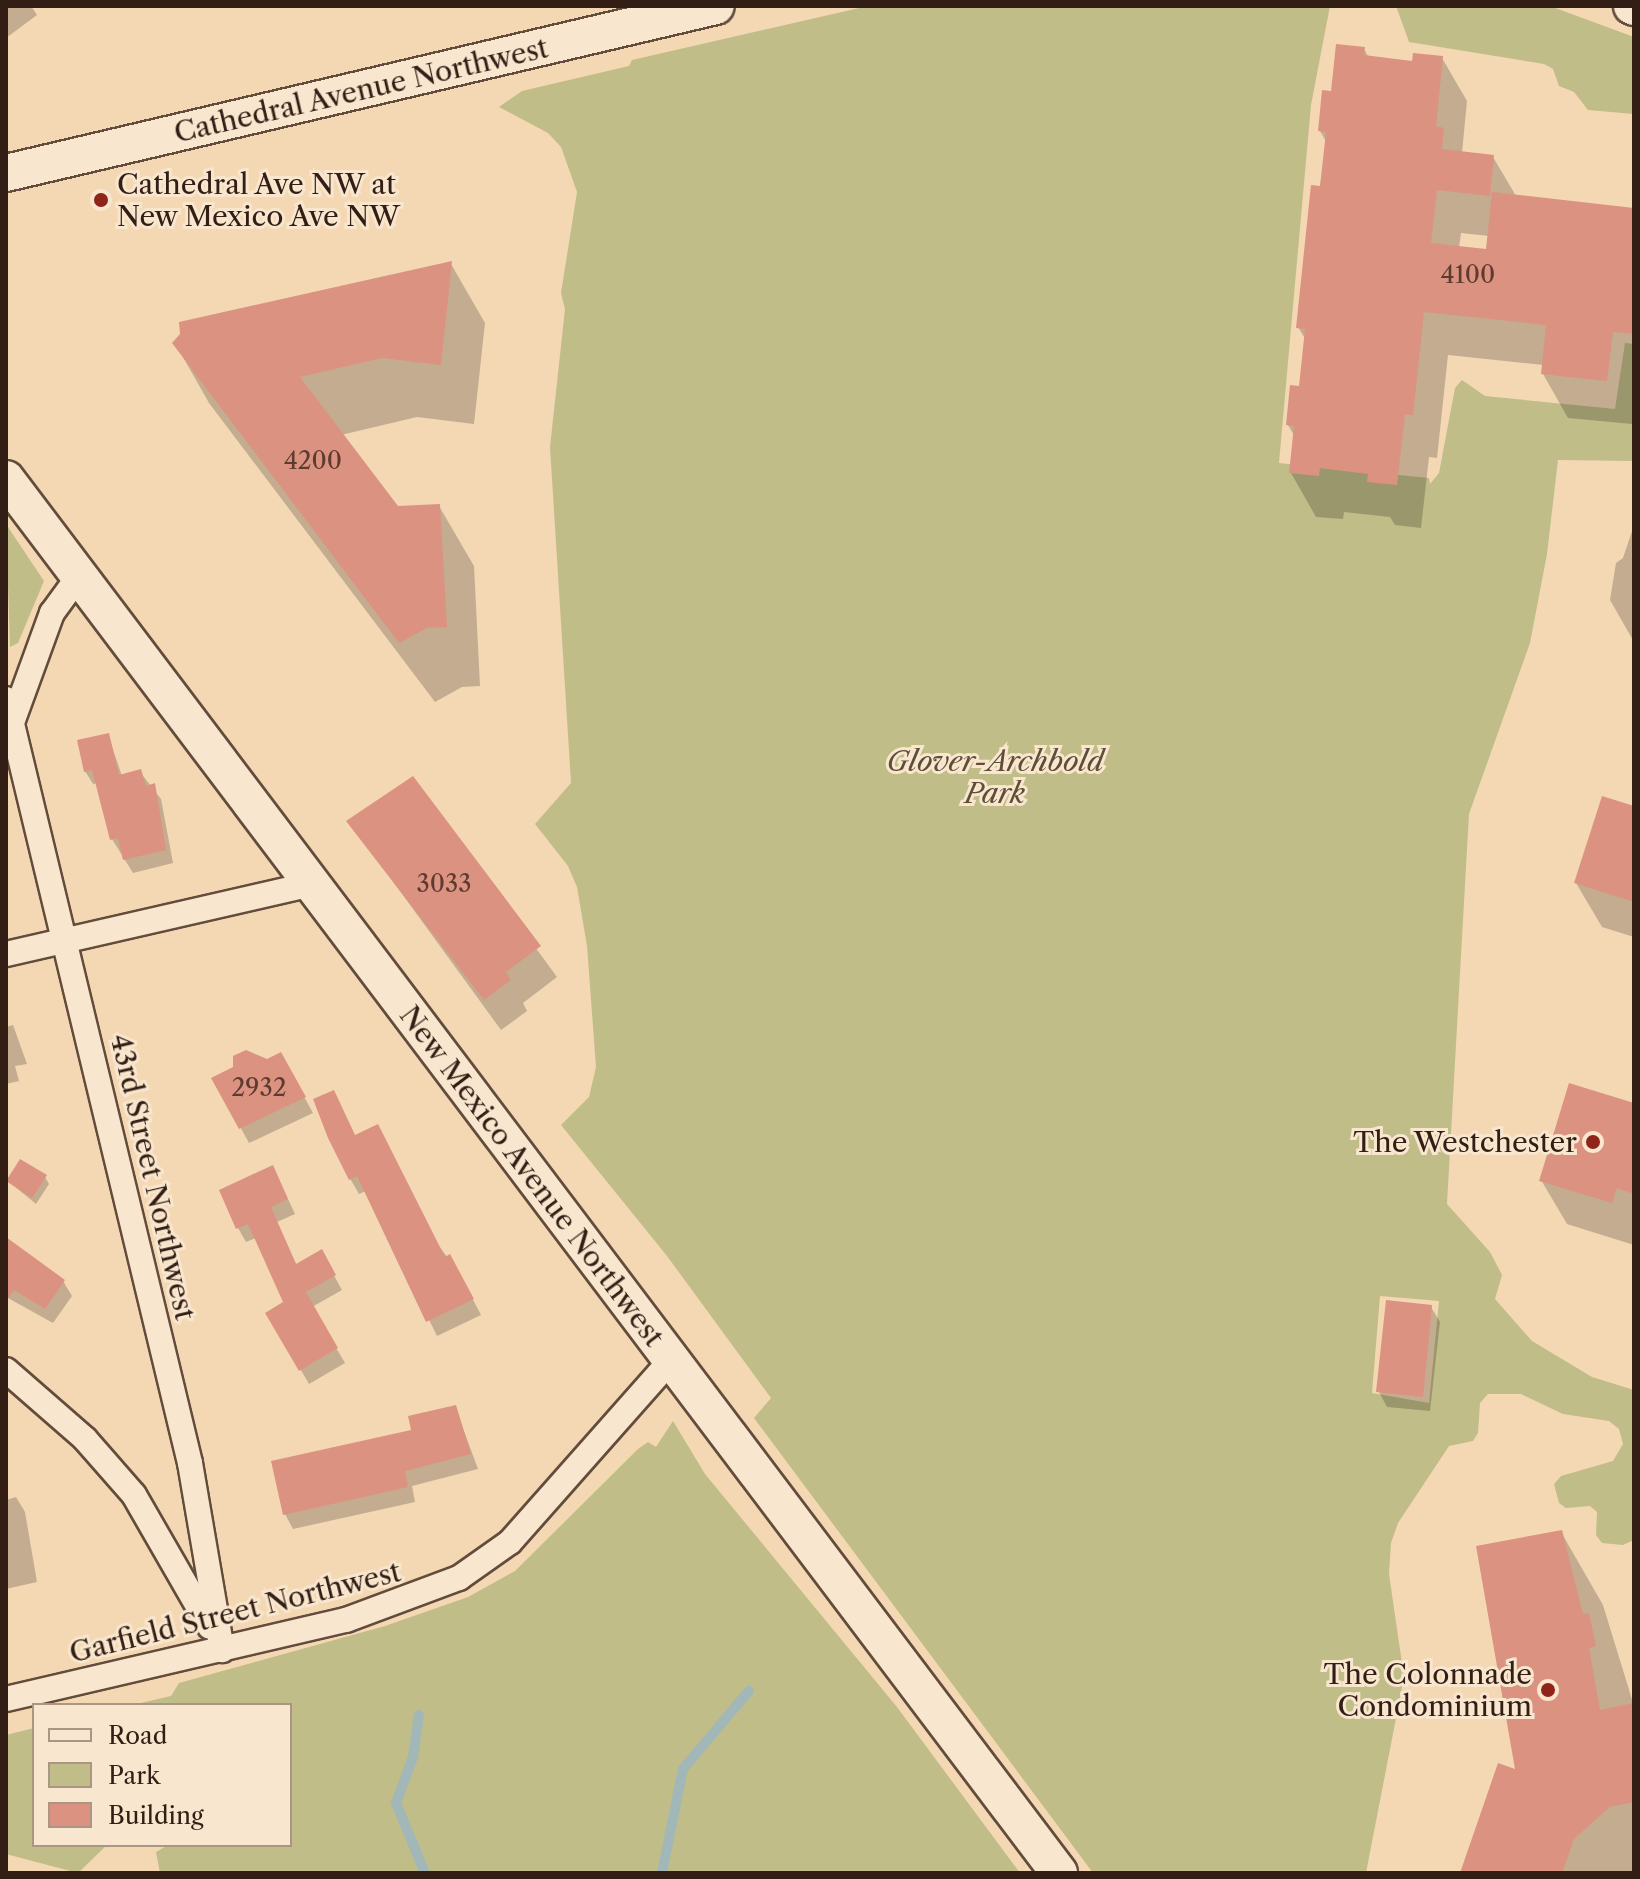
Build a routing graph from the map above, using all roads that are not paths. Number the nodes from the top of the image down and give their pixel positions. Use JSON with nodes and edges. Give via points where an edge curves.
{"nodes":[{"id":1,"x":716,"y":6,"type":"edge"},
{"id":2,"x":6,"y":173,"type":"edge"},
{"id":3,"x":6,"y":479,"type":"edge"},
{"id":4,"x":79,"y":576,"type":"junction"},
{"id":5,"x":9,"y":709,"type":"edge"},
{"id":6,"x":311,"y":884,"type":"junction"},
{"id":7,"x":67,"y":940,"type":"junction"},
{"id":8,"x":6,"y":954,"type":"edge"},
{"id":9,"x":671,"y":1360,"type":"junction"},
{"id":10,"x":6,"y":1370,"type":"edge"},
{"id":11,"x":222,"y":1650,"type":"junction"},
{"id":12,"x":6,"y":1699,"type":"edge"},
{"id":13,"x":1059,"y":1873,"type":"edge"}],
"edges":[{"from":1,"to":2,"type":"street","name":"Cathedral Avenue Northwest"},
{"from":3,"to":4,"type":"street","name":"New Mexico Avenue Northwest"},
{"from":4,"to":5,"type":"street","name":"43rd Street Northwest","via":[[52,613]]},
{"from":4,"to":6,"type":"street","name":"New Mexico Avenue Northwest"},
{"from":5,"to":7,"type":"street","name":"43rd Street Northwest"},
{"from":6,"to":7,"type":"street"},
{"from":6,"to":9,"type":"street","name":"New Mexico Avenue Northwest"},
{"from":7,"to":8,"type":"street"},
{"from":7,"to":11,"type":"street","name":"43rd Street Northwest","via":[[190,1463]]},
{"from":9,"to":11,"type":"street","name":"Garfield Street Northwest","via":[[534,1517],[484,1563],[385,1609]]},
{"from":9,"to":13,"type":"street","name":"New Mexico Avenue Northwest"},
{"from":10,"to":11,"type":"street","via":[[85,1439],[134,1495]]},
{"from":11,"to":12,"type":"street","name":"Garfield Street Northwest"}]}
